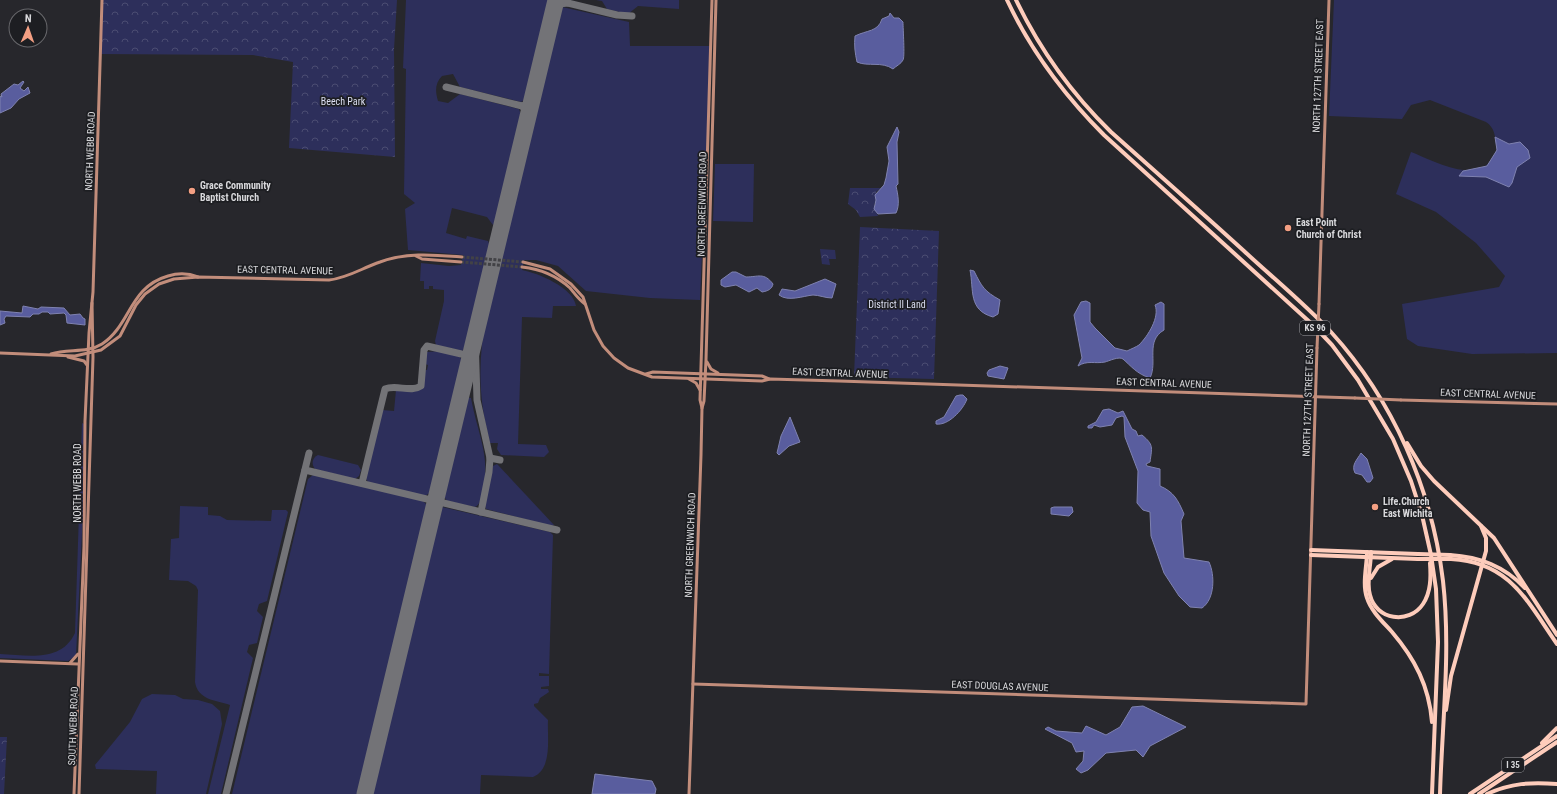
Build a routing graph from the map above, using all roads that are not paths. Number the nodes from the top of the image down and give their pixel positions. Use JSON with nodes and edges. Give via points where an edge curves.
{"nodes":[{"id":1,"x":102,"y":0,"type":"edge"},
{"id":2,"x":712,"y":0,"type":"edge"},
{"id":3,"x":716,"y":0,"type":"edge"},
{"id":4,"x":1007,"y":0,"type":"edge"},
{"id":5,"x":1016,"y":0,"type":"edge"},
{"id":6,"x":1329,"y":0,"type":"edge"},
{"id":7,"x":416,"y":256,"type":"junction"},
{"id":8,"x":462,"y":257,"type":"tunnel mouth"},
{"id":9,"x":461,"y":262,"type":"tunnel mouth"},
{"id":10,"x":523,"y":262,"type":"tunnel mouth"},
{"id":11,"x":522,"y":267,"type":"tunnel mouth"},
{"id":12,"x":198,"y":277,"type":"junction"},
{"id":13,"x":92,"y":303,"type":"junction"},
{"id":14,"x":585,"y":304,"type":"junction"},
{"id":15,"x":93,"y":348,"type":"junction"},
{"id":16,"x":88,"y":349,"type":"junction"},
{"id":17,"x":0,"y":353,"type":"edge"},
{"id":18,"x":93,"y":353,"type":"junction"},
{"id":19,"x":50,"y":354,"type":"junction"},
{"id":20,"x":88,"y":354,"type":"junction"},
{"id":21,"x":66,"y":356,"type":"junction"},
{"id":22,"x":706,"y":360,"type":"junction"},
{"id":23,"x":87,"y":366,"type":"junction"},
{"id":24,"x":646,"y":374,"type":"junction"},
{"id":25,"x":701,"y":374,"type":"junction"},
{"id":26,"x":706,"y":374,"type":"junction"},
{"id":27,"x":722,"y":374,"type":"junction"},
{"id":28,"x":687,"y":378,"type":"junction"},
{"id":29,"x":701,"y":379,"type":"junction"},
{"id":30,"x":705,"y":379,"type":"junction"},
{"id":31,"x":770,"y":379,"type":"junction"},
{"id":32,"x":700,"y":391,"type":"junction"},
{"id":33,"x":1316,"y":396,"type":"junction"},
{"id":34,"x":1557,"y":404,"type":"edge"},
{"id":35,"x":702,"y":408,"type":"junction"},
{"id":36,"x":1393,"y":420,"type":"junction"},
{"id":37,"x":84,"y":458,"type":"junction"},
{"id":38,"x":89,"y":458,"type":"junction"},
{"id":39,"x":1477,"y":520,"type":"junction"},
{"id":40,"x":1429,"y":544,"type":"junction"},
{"id":41,"x":1311,"y":550,"type":"junction"},
{"id":42,"x":1311,"y":555,"type":"junction"},
{"id":43,"x":1369,"y":555,"type":"junction"},
{"id":44,"x":1418,"y":556,"type":"junction"},
{"id":45,"x":1352,"y":557,"type":"junction"},
{"id":46,"x":1402,"y":558,"type":"junction"},
{"id":47,"x":1483,"y":562,"type":"junction"},
{"id":48,"x":1366,"y":568,"type":"junction"},
{"id":49,"x":1369,"y":586,"type":"junction"},
{"id":50,"x":1531,"y":594,"type":"junction"},
{"id":51,"x":1557,"y":634,"type":"edge"},
{"id":52,"x":1557,"y":645,"type":"edge"},
{"id":53,"x":79,"y":652,"type":"junction"},
{"id":54,"x":83,"y":659,"type":"junction"},
{"id":55,"x":0,"y":661,"type":"edge"},
{"id":56,"x":68,"y":663,"type":"junction"},
{"id":57,"x":78,"y":664,"type":"junction"},
{"id":58,"x":83,"y":671,"type":"junction"},
{"id":59,"x":693,"y":684,"type":"junction"},
{"id":60,"x":1306,"y":704,"type":"joint"},
{"id":61,"x":1557,"y":728,"type":"edge"},
{"id":62,"x":1557,"y":736,"type":"edge"},
{"id":63,"x":1434,"y":740,"type":"junction"},
{"id":64,"x":1557,"y":742,"type":"edge"},
{"id":65,"x":1442,"y":748,"type":"junction"},
{"id":66,"x":75,"y":755,"type":"junction"},
{"id":67,"x":80,"y":755,"type":"junction"},
{"id":68,"x":1513,"y":764,"type":"junction"},
{"id":69,"x":1557,"y":784,"type":"edge"},
{"id":70,"x":74,"y":794,"type":"edge"},
{"id":71,"x":79,"y":794,"type":"edge"},
{"id":72,"x":689,"y":794,"type":"edge"},
{"id":73,"x":1432,"y":794,"type":"edge"},
{"id":74,"x":1440,"y":794,"type":"edge"},
{"id":75,"x":1470,"y":794,"type":"edge"},
{"id":76,"x":1479,"y":794,"type":"edge"},
{"id":77,"x":1487,"y":794,"type":"edge"}],
"edges":[{"from":1,"to":13,"type":"main road","name":"NORTH WEBB ROAD"},
{"from":2,"to":25,"type":"main road","name":"NORTH GREENWICH ROAD"},
{"from":3,"to":22,"type":"main road","name":"NORTH GREENWICH ROAD"},
{"from":4,"to":40,"type":"highway","number":"KS 96","via":[[1038,55],[1083,114],[1298,311],[1346,362],[1379,411],[1400,453],[1417,498]]},
{"from":5,"to":36,"type":"highway","number":"KS 96","via":[[1044,51],[1085,105],[1111,132],[1323,323],[1363,372]]},
{"from":6,"to":33,"type":"main road","name":"NORTH 127TH STREET EAST","bridge":true},
{"from":7,"to":8,"type":"main road","name":"EAST CENTRAL AVENUE","via":[[422,254]]},
{"from":7,"to":9,"type":"main road","name":"EAST CENTRAL AVENUE","via":[[422,259]]},
{"from":7,"to":12,"type":"main road","name":"EAST CENTRAL AVENUE","via":[[388,259],[349,276],[329,280]]},
{"from":10,"to":14,"type":"main road","name":"EAST CENTRAL AVENUE","via":[[544,267],[562,276],[578,291]]},
{"from":11,"to":14,"type":"main road","name":"EAST CENTRAL AVENUE","via":[[557,278]]},
{"from":12,"to":15,"type":"main road","name":"EAST CENTRAL AVENUE","via":[[191,274],[173,275],[153,282],[136,298],[115,333]]},
{"from":12,"to":18,"type":"main road","name":"EAST CENTRAL AVENUE","via":[[174,279],[152,288],[139,300],[120,336]]},
{"from":13,"to":15,"type":"main road","name":"NORTH WEBB ROAD"},
{"from":13,"to":16,"type":"main road","name":"NORTH WEBB ROAD"},
{"from":14,"to":24,"type":"main road","name":"EAST CENTRAL AVENUE","via":[[596,334],[608,352],[624,365]]},
{"from":15,"to":16,"type":"main road","name":"EAST CENTRAL AVENUE"},
{"from":15,"to":18,"type":"main road","name":"NORTH WEBB ROAD"},
{"from":16,"to":19,"type":"main road","name":"EAST CENTRAL AVENUE"},
{"from":16,"to":20,"type":"main road","name":"NORTH WEBB ROAD"},
{"from":17,"to":19,"type":"main road","name":"EAST CENTRAL AVENUE"},
{"from":18,"to":20,"type":"main road","name":"EAST CENTRAL AVENUE"},
{"from":18,"to":38,"type":"main road","name":"NORTH WEBB ROAD"},
{"from":19,"to":21,"type":"main road","name":"EAST CENTRAL AVENUE"},
{"from":20,"to":21,"type":"main road","name":"EAST CENTRAL AVENUE"},
{"from":20,"to":23,"type":"main road","name":"NORTH WEBB ROAD"},
{"from":21,"to":23,"type":"main road","via":[[84,361]]},
{"from":22,"to":26,"type":"main road","name":"NORTH GREENWICH ROAD"},
{"from":22,"to":27,"type":"main road","via":[[711,369]]},
{"from":23,"to":37,"type":"main road","name":"NORTH WEBB ROAD"},
{"from":24,"to":25,"type":"main road","name":"EAST CENTRAL AVENUE"},
{"from":24,"to":28,"type":"main road","name":"EAST CENTRAL AVENUE","via":[[652,377]]},
{"from":25,"to":26,"type":"main road","name":"EAST CENTRAL AVENUE"},
{"from":25,"to":29,"type":"main road","name":"NORTH GREENWICH ROAD"},
{"from":26,"to":27,"type":"main road","name":"EAST CENTRAL AVENUE"},
{"from":26,"to":30,"type":"main road","name":"NORTH GREENWICH ROAD"},
{"from":27,"to":31,"type":"main road","name":"EAST CENTRAL AVENUE","via":[[762,376]]},
{"from":28,"to":29,"type":"main road","name":"EAST CENTRAL AVENUE"},
{"from":28,"to":32,"type":"main road","via":[[696,383]]},
{"from":29,"to":30,"type":"main road","name":"EAST CENTRAL AVENUE"},
{"from":29,"to":32,"type":"main road","name":"NORTH GREENWICH ROAD"},
{"from":30,"to":31,"type":"main road","name":"EAST CENTRAL AVENUE"},
{"from":30,"to":35,"type":"main road","name":"NORTH GREENWICH ROAD"},
{"from":31,"to":33,"type":"main road","name":"EAST CENTRAL AVENUE"},
{"from":32,"to":35,"type":"main road","name":"NORTH GREENWICH ROAD"},
{"from":33,"to":34,"type":"main road","name":"EAST CENTRAL AVENUE","bridge":true},
{"from":33,"to":41,"type":"main road","name":"NORTH 127TH STREET EAST"},
{"from":35,"to":59,"type":"main road","name":"NORTH GREENWICH ROAD"},
{"from":36,"to":39,"type":"highway","via":[[1429,475]]},
{"from":36,"to":65,"type":"highway","number":"KS 96","via":[[1421,485],[1441,565],[1445,628]]},
{"from":37,"to":38,"type":"main road"},
{"from":37,"to":53,"type":"main road","name":"NORTH WEBB ROAD","via":[[84,546]]},
{"from":38,"to":54,"type":"main road","name":"NORTH WEBB ROAD"},
{"from":39,"to":47,"type":"highway","via":[[1486,538]]},
{"from":39,"to":50,"type":"highway","via":[[1498,543]]},
{"from":40,"to":49,"type":"highway","via":[[1429,591],[1422,605],[1414,613],[1398,618],[1383,613],[1373,603]]},
{"from":40,"to":63,"type":"highway","number":"KS 96","via":[[1438,612]]},
{"from":41,"to":42,"type":"main road","name":"NORTH 127TH STREET EAST"},
{"from":41,"to":43,"type":"highway"},
{"from":42,"to":45,"type":"highway"},
{"from":42,"to":60,"type":"main road","name":"NORTH 127TH STREET EAST"},
{"from":43,"to":44,"type":"highway"},
{"from":43,"to":45,"type":"highway"},
{"from":43,"to":46,"type":"highway"},
{"from":43,"to":48,"type":"highway"},
{"from":43,"to":49,"type":"highway"},
{"from":44,"to":46,"type":"highway"},
{"from":44,"to":47,"type":"highway","bridge":true},
{"from":45,"to":48,"type":"highway","via":[[1361,559]]},
{"from":46,"to":49,"type":"highway","via":[[1382,564],[1373,574]]},
{"from":47,"to":50,"type":"highway","via":[[1504,570]]},
{"from":47,"to":52,"type":"highway","via":[[1514,585],[1528,601]]},
{"from":47,"to":65,"type":"highway","via":[[1451,676]]},
{"from":48,"to":63,"type":"highway","via":[[1366,593],[1369,603],[1408,651],[1423,678],[1430,701]]},
{"from":50,"to":51,"type":"highway"},
{"from":53,"to":56,"type":"main road","via":[[76,658]]},
{"from":53,"to":57,"type":"main road","name":"NORTH WEBB ROAD"},
{"from":54,"to":57,"type":"main road"},
{"from":54,"to":58,"type":"main road","name":"SOUTH WEBB ROAD"},
{"from":55,"to":56,"type":"main road"},
{"from":56,"to":57,"type":"main road"},
{"from":57,"to":58,"type":"main road"},
{"from":57,"to":66,"type":"main road","name":"SOUTH WEBB ROAD"},
{"from":58,"to":67,"type":"main road","name":"SOUTH WEBB ROAD"},
{"from":59,"to":60,"type":"main road","name":"EAST DOUGLAS AVENUE"},
{"from":59,"to":72,"type":"main road","name":"NORTH GREENWICH ROAD"},
{"from":61,"to":68,"type":"highway","via":[[1546,740]]},
{"from":62,"to":68,"type":"highway","number":"I 35"},
{"from":63,"to":73,"type":"highway","number":"KS 96"},
{"from":64,"to":76,"type":"highway","number":"I 35"},
{"from":65,"to":74,"type":"highway","number":"KS 96"},
{"from":66,"to":67,"type":"main road"},
{"from":66,"to":70,"type":"main road","name":"SOUTH WEBB ROAD"},
{"from":67,"to":71,"type":"main road","name":"SOUTH WEBB ROAD"},
{"from":68,"to":75,"type":"highway","number":"I 35"},
{"from":69,"to":77,"type":"highway","via":[[1513,784]]}]}
